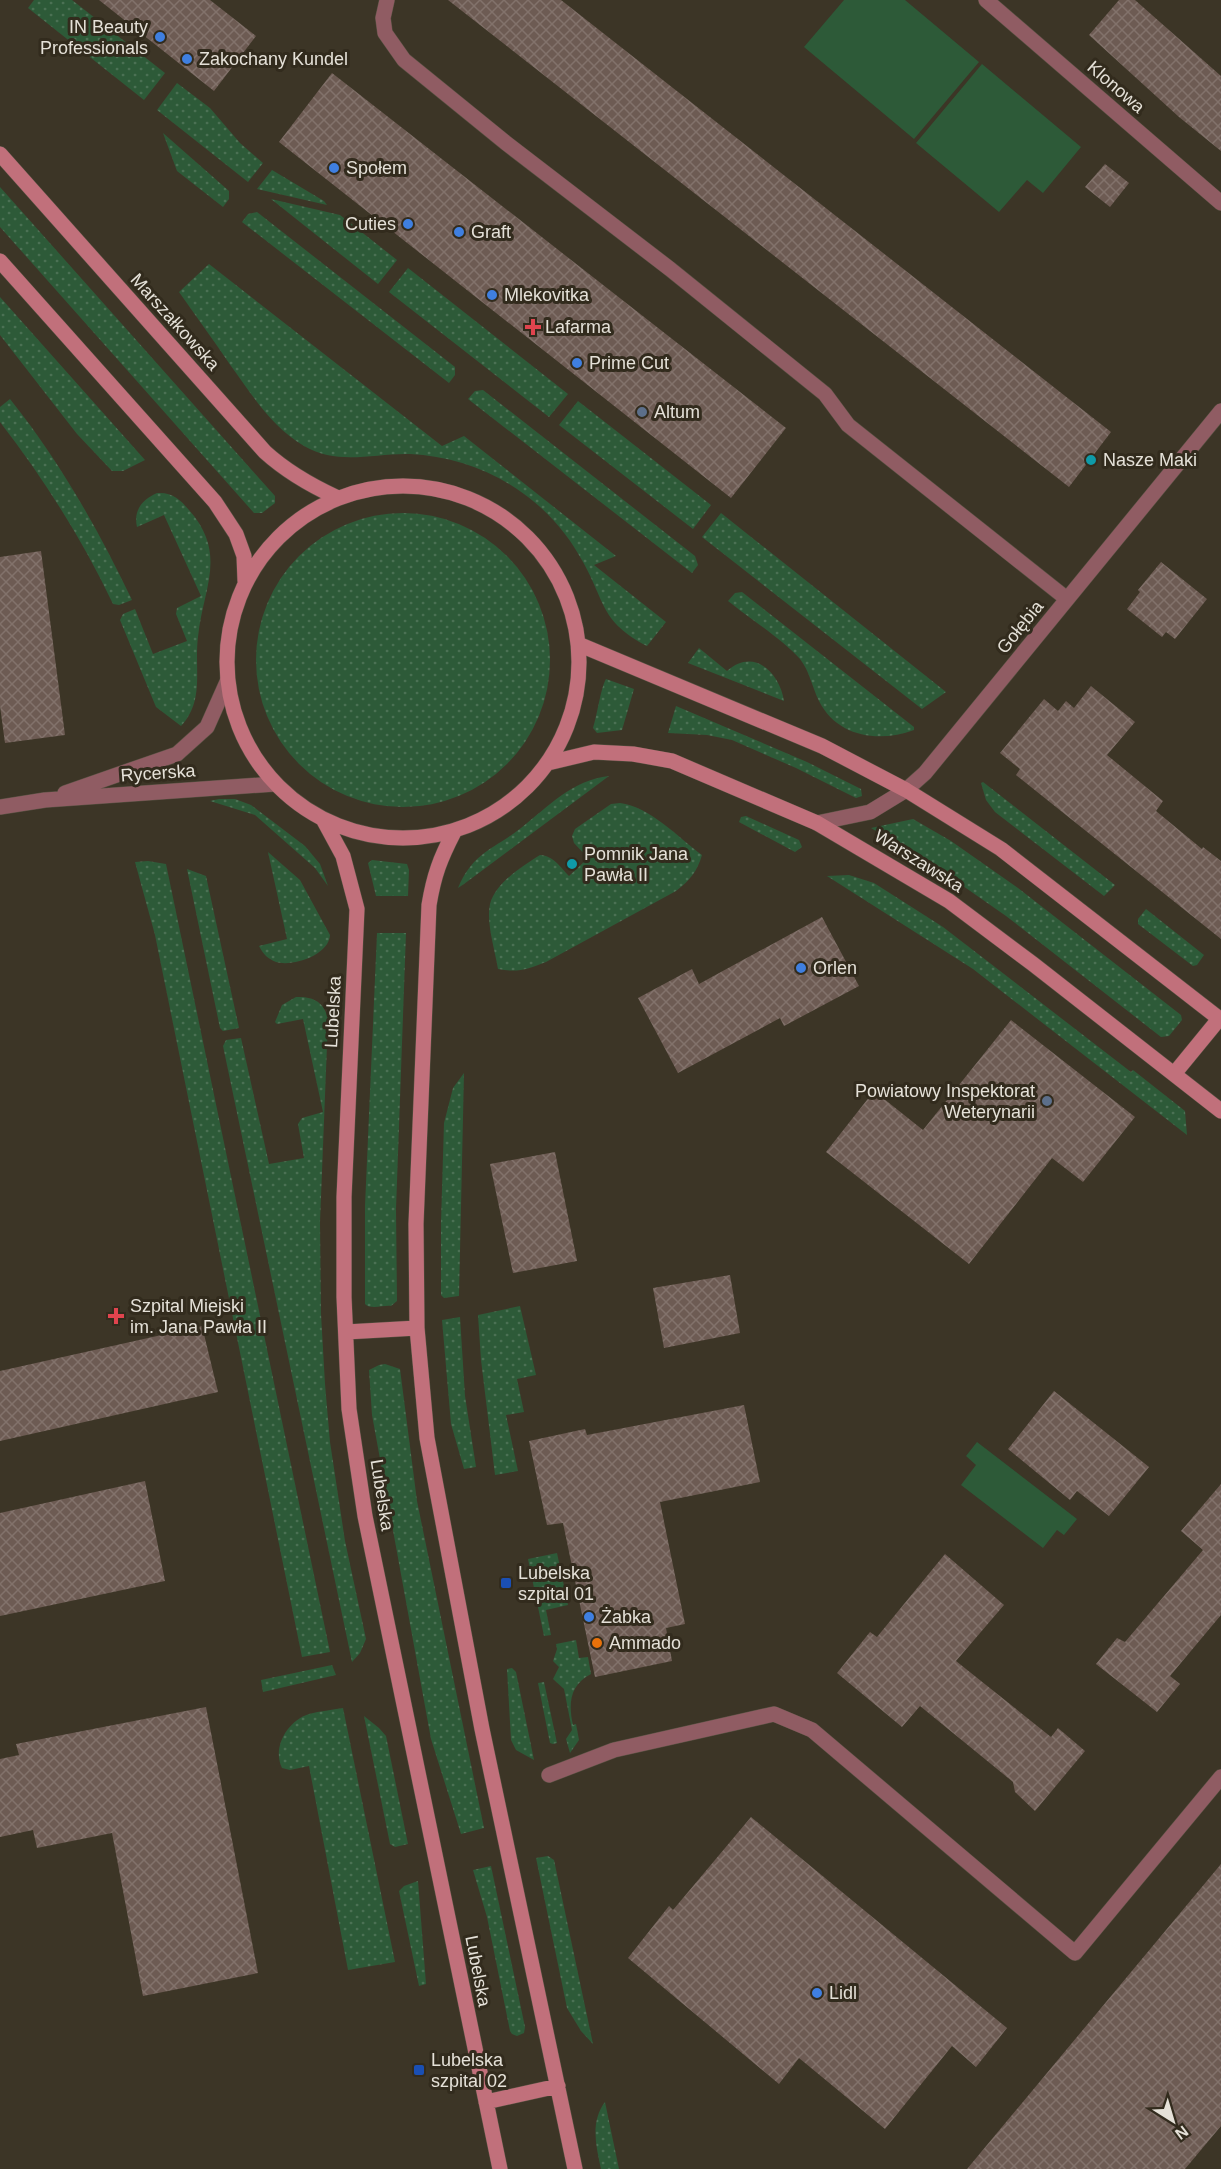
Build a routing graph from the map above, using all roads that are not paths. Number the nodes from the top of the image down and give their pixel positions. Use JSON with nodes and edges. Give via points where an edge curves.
{"nodes":[{"id":1,"x":387,"y":0,"type":"edge"},
{"id":2,"x":986,"y":0,"type":"edge"},
{"id":3,"x":0,"y":154,"type":"edge"},
{"id":4,"x":1221,"y":203,"type":"edge"},
{"id":5,"x":0,"y":261,"type":"edge"},
{"id":6,"x":1221,"y":411,"type":"edge"},
{"id":7,"x":336,"y":497,"type":"junction"},
{"id":8,"x":245,"y":581,"type":"junction"},
{"id":9,"x":1067,"y":599,"type":"junction"},
{"id":10,"x":578,"y":644,"type":"junction"},
{"id":11,"x":227,"y":682,"type":"junction"},
{"id":12,"x":548,"y":763,"type":"junction"},
{"id":13,"x":274,"y":784,"type":"junction"},
{"id":14,"x":906,"y":790,"type":"junction"},
{"id":15,"x":45,"y":800,"type":"junction"},
{"id":16,"x":0,"y":807,"type":"edge"},
{"id":17,"x":324,"y":821,"type":"junction"},
{"id":18,"x":818,"y":824,"type":"junction"},
{"id":19,"x":453,"y":831,"type":"junction"},
{"id":20,"x":1220,"y":1020,"type":"edge"},
{"id":21,"x":1174,"y":1074,"type":"junction"},
{"id":22,"x":1221,"y":1111,"type":"edge"},
{"id":23,"x":417,"y":1328,"type":"junction"},
{"id":24,"x":346,"y":1332,"type":"junction"},
{"id":25,"x":549,"y":1775,"type":"dead end"},
{"id":26,"x":1221,"y":1777,"type":"edge"},
{"id":27,"x":558,"y":2086,"type":"junction"},
{"id":28,"x":486,"y":2102,"type":"junction"},
{"id":29,"x":501,"y":2169,"type":"edge"},
{"id":30,"x":575,"y":2169,"type":"edge"}],
"edges":[{"from":1,"to":9,"type":"street","via":[[385,33],[404,60],[825,394],[848,424]]},
{"from":2,"to":4,"type":"street","name":"Klonowa"},
{"from":3,"to":7,"type":"main road","name":"Marszałkowska","via":[[265,452],[303,482]]},
{"from":5,"to":8,"type":"main road","via":[[215,502],[236,534],[244,556]]},
{"from":6,"to":9,"type":"street","name":"Gołębia"},
{"from":7,"to":8,"type":"main road","via":[[303,516],[270,545]]},
{"from":7,"to":10,"type":"main road","via":[[390,486],[439,489],[485,505],[525,533],[554,569],[570,604]]},
{"from":8,"to":11,"type":"main road","via":[[228,631]]},
{"from":9,"to":14,"type":"street","name":"Gołębia","via":[[925,773]]},
{"from":10,"to":12,"type":"main road","via":[[575,695],[565,730]]},
{"from":10,"to":14,"type":"main road","via":[[822,746]]},
{"from":11,"to":13,"type":"main road","via":[[235,720],[252,754]]},
{"from":11,"to":15,"type":"street","name":"Rycerska","via":[[207,727],[177,754]]},
{"from":12,"to":18,"type":"main road","name":"Warszawska","via":[[594,752],[672,761]]},
{"from":12,"to":19,"type":"main road","via":[[522,793],[490,816]]},
{"from":13,"to":15,"type":"street","name":"Rycerska"},
{"from":13,"to":17,"type":"main road"},
{"from":14,"to":18,"type":"street","name":"Gołębia","via":[[870,812]]},
{"from":14,"to":20,"type":"main road","via":[[1001,849]]},
{"from":15,"to":16,"type":"street","name":"Rycerska"},
{"from":17,"to":19,"type":"main road","via":[[366,835],[410,839]]},
{"from":17,"to":24,"type":"main road","name":"Lubelska","via":[[343,856],[357,909],[344,1197]]},
{"from":18,"to":21,"type":"main road","name":"Warszawska","via":[[949,902]]},
{"from":19,"to":23,"type":"main road","via":[[436,868],[429,905],[416,1224]]},
{"from":20,"to":21,"type":"main road"},
{"from":21,"to":22,"type":"main road","name":"Warszawska"},
{"from":23,"to":24,"type":"main road"},
{"from":23,"to":27,"type":"main road","via":[[427,1438],[450,1565]]},
{"from":24,"to":28,"type":"main road","name":"Lubelska","via":[[350,1409],[364,1515]]},
{"from":25,"to":26,"type":"street","via":[[614,1750],[774,1714],[812,1730],[1075,1953]]},
{"from":27,"to":28,"type":"main road"},
{"from":27,"to":30,"type":"main road"},
{"from":28,"to":29,"type":"main road","name":"Lubelska"}]}
